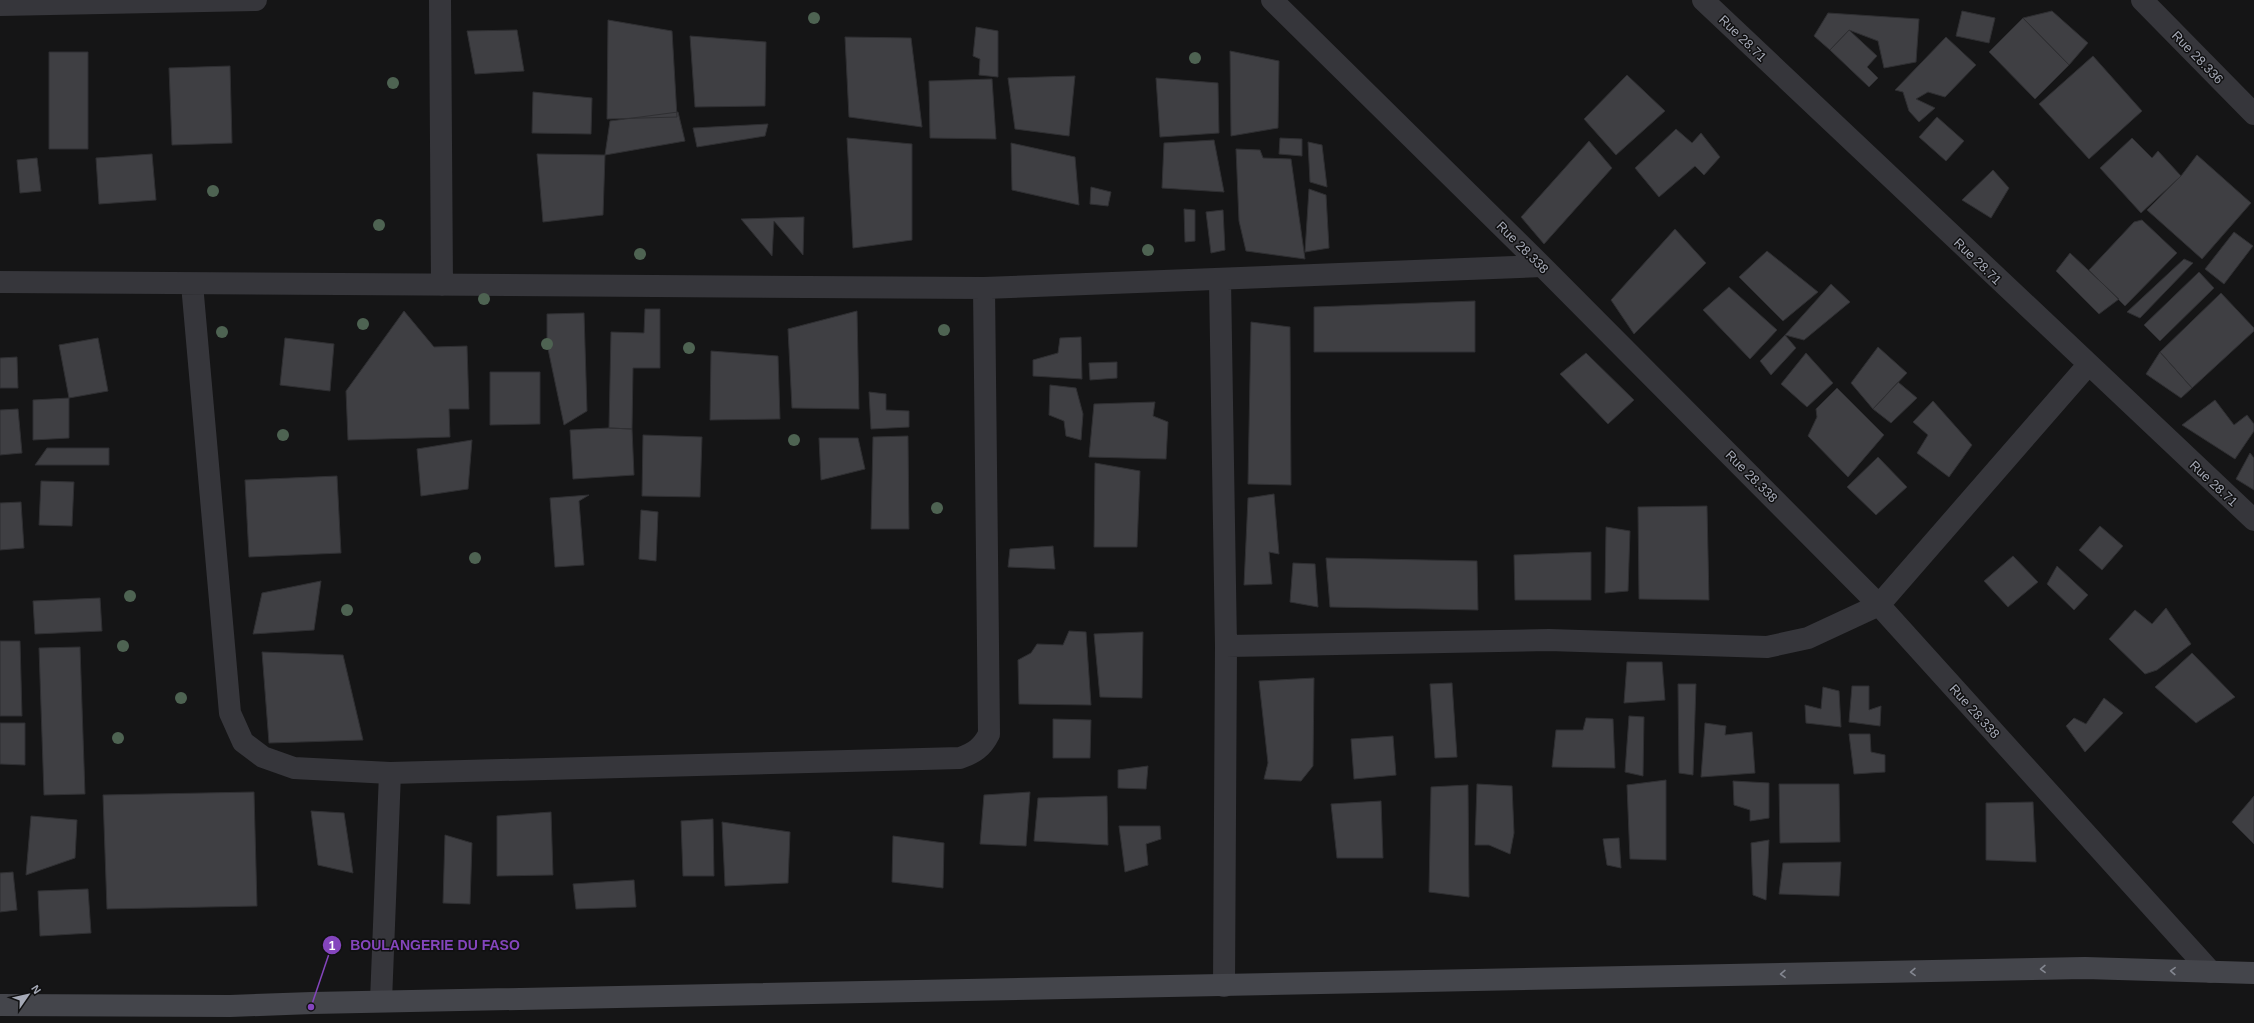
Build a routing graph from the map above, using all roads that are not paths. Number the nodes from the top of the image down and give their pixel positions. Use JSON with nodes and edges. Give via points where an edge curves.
{"nodes":[{"id":1,"x":256,"y":0,"type":"edge"},
{"id":2,"x":440,"y":0,"type":"edge"},
{"id":3,"x":1272,"y":0,"type":"edge"},
{"id":4,"x":1703,"y":0,"type":"edge"},
{"id":5,"x":2142,"y":0,"type":"edge"},
{"id":6,"x":0,"y":5,"type":"edge"},
{"id":7,"x":2254,"y":114,"type":"edge"},
{"id":8,"x":1542,"y":266,"type":"junction"},
{"id":9,"x":1220,"y":280,"type":"junction"},
{"id":10,"x":0,"y":282,"type":"edge"},
{"id":11,"x":192,"y":284,"type":"junction"},
{"id":12,"x":442,"y":285,"type":"junction"},
{"id":13,"x":984,"y":288,"type":"junction"},
{"id":14,"x":2088,"y":365,"type":"junction"},
{"id":15,"x":2254,"y":520,"type":"edge"},
{"id":16,"x":1879,"y":605,"type":"junction"},
{"id":17,"x":1226,"y":646,"type":"junction"},
{"id":18,"x":390,"y":772,"type":"junction"},
{"id":19,"x":2211,"y":972,"type":"junction"},
{"id":20,"x":2254,"y":973,"type":"edge"},
{"id":21,"x":1224,"y":986,"type":"junction"},
{"id":22,"x":381,"y":1001,"type":"junction"},
{"id":23,"x":0,"y":1005,"type":"edge"}],
"edges":[{"from":1,"to":6,"type":"street"},
{"from":2,"to":12,"type":"street"},
{"from":3,"to":8,"type":"street","name":"Rue 28.338"},
{"from":4,"to":14,"type":"street","name":"Rue 28.71"},
{"from":5,"to":7,"type":"street","name":"Rue 28.336"},
{"from":8,"to":9,"type":"street"},
{"from":8,"to":16,"type":"street","name":"Rue 28.338"},
{"from":9,"to":13,"type":"street"},
{"from":9,"to":17,"type":"street"},
{"from":10,"to":11,"type":"street"},
{"from":11,"to":12,"type":"street"},
{"from":11,"to":18,"type":"street","via":[[230,713],[244,742],[263,757],[294,768]]},
{"from":12,"to":13,"type":"street"},
{"from":13,"to":18,"type":"street","via":[[989,734],[984,744],[974,753],[960,758]]},
{"from":14,"to":15,"type":"street","name":"Rue 28.71"},
{"from":14,"to":16,"type":"street"},
{"from":16,"to":17,"type":"street","via":[[1808,638],[1767,647],[1549,640]]},
{"from":16,"to":19,"type":"street","name":"Rue 28.338"},
{"from":17,"to":21,"type":"street"},
{"from":18,"to":22,"type":"street"},
{"from":19,"to":20,"type":"main road"},
{"from":19,"to":21,"type":"main road","one_way":true,"via":[[2077,968]]},
{"from":21,"to":22,"type":"main road"},
{"from":22,"to":23,"type":"main road","via":[[230,1006]]}]}
